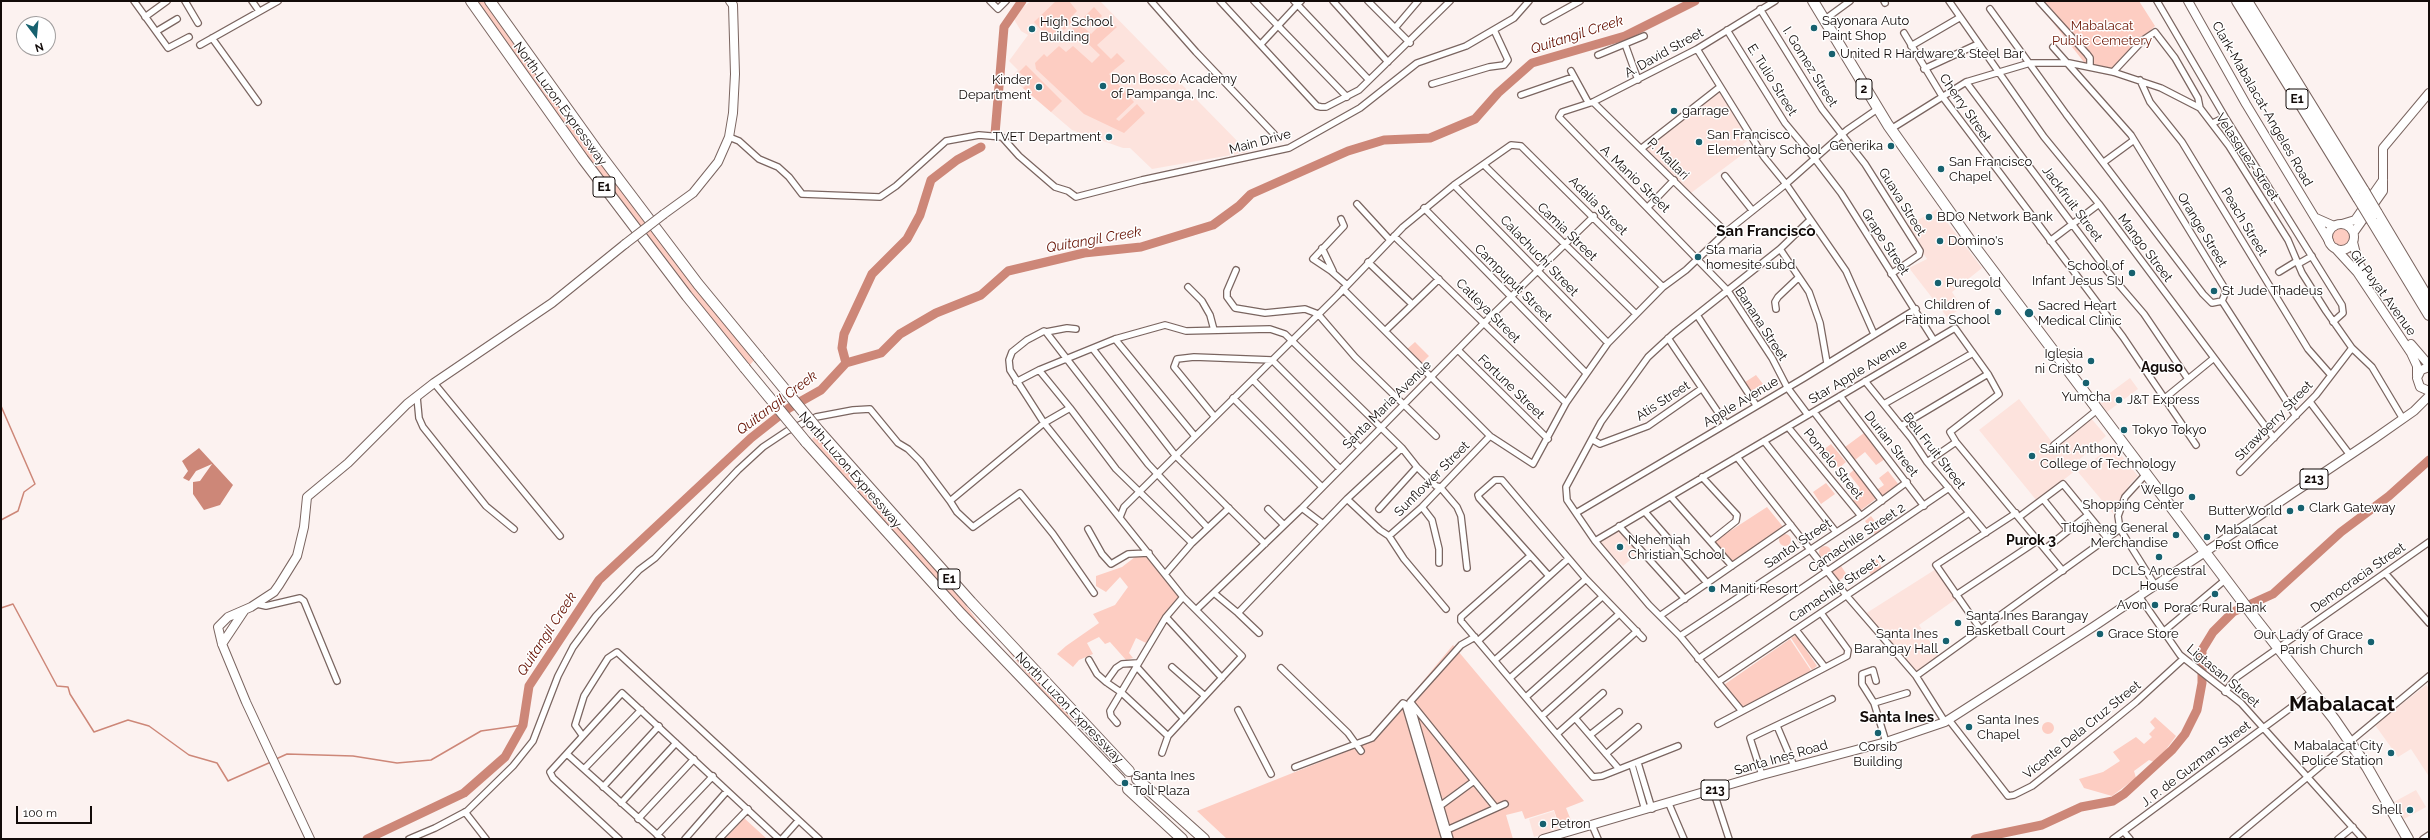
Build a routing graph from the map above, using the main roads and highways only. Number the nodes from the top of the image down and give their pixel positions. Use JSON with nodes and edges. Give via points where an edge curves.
{"nodes":[{"id":1,"x":471,"y":1,"type":"edge"},
{"id":2,"x":490,"y":1,"type":"edge"},
{"id":3,"x":1813,"y":1,"type":"edge"},
{"id":4,"x":2188,"y":1,"type":"edge"},
{"id":5,"x":2237,"y":1,"type":"edge"},
{"id":6,"x":2247,"y":1,"type":"edge"},
{"id":7,"x":734,"y":2,"type":"edge"},
{"id":8,"x":1843,"y":50,"type":"junction"},
{"id":9,"x":2429,"y":94,"type":"edge"},
{"id":10,"x":1890,"y":127,"type":"junction"},
{"id":11,"x":2383,"y":180,"type":"junction"},
{"id":12,"x":2361,"y":194,"type":"junction"},
{"id":13,"x":2375,"y":217,"type":"junction"},
{"id":14,"x":2316,"y":218,"type":"junction"},
{"id":15,"x":2338,"y":225,"type":"junction"},
{"id":16,"x":2354,"y":232,"type":"junction"},
{"id":17,"x":2328,"y":241,"type":"junction"},
{"id":18,"x":2353,"y":242,"type":"junction"},
{"id":19,"x":2335,"y":248,"type":"junction"},
{"id":20,"x":2429,"y":300,"type":"edge"},
{"id":21,"x":2429,"y":315,"type":"edge"},
{"id":22,"x":2429,"y":366,"type":"edge"},
{"id":23,"x":2417,"y":376,"type":"junction"},
{"id":24,"x":2420,"y":387,"type":"junction"},
{"id":25,"x":2429,"y":391,"type":"edge"},
{"id":26,"x":2429,"y":396,"type":"edge"},
{"id":27,"x":2420,"y":404,"type":"junction"},
{"id":28,"x":2206,"y":552,"type":"junction"},
{"id":29,"x":245,"y":611,"type":"junction"},
{"id":30,"x":222,"y":644,"type":"junction"},
{"id":31,"x":1129,"y":771,"type":"dead end"},
{"id":32,"x":1138,"y":779,"type":"dead end"},
{"id":33,"x":1120,"y":780,"type":"dead end"},
{"id":34,"x":1128,"y":789,"type":"dead end"},
{"id":35,"x":310,"y":839,"type":"edge"},
{"id":36,"x":1182,"y":839,"type":"edge"},
{"id":37,"x":1204,"y":839,"type":"edge"},
{"id":38,"x":1543,"y":839,"type":"edge"},
{"id":39,"x":2408,"y":839,"type":"edge"}],
"edges":[{"from":1,"to":33,"type":"highway","name":"North Luzon Expressway","number":"E1","bridge":true,"via":[[583,159],[745,368],[806,442],[961,614]]},
{"from":2,"to":31,"type":"highway","name":"North Luzon Expressway","number":"E1","bridge":true,"via":[[684,266],[819,431],[971,602]]},
{"from":3,"to":8,"type":"highway","number":"2"},
{"from":4,"to":14,"type":"main road","name":"Clark-Mabalacat-Angeles Road","via":[[2270,145]]},
{"from":5,"to":12,"type":"highway","number":"E1"},
{"from":6,"to":12,"type":"highway","number":"E1"},
{"from":7,"to":29,"type":"main road","bridge":true,"via":[[733,113],[728,137],[718,162],[692,193],[552,303],[434,383],[348,463],[307,497],[304,527],[297,556],[274,592]]},
{"from":8,"to":10,"type":"highway","number":"2"},
{"from":8,"to":10,"type":"highway","number":"2","via":[[1876,110]]},
{"from":9,"to":11,"type":"main road","via":[[2383,148]]},
{"from":10,"to":28,"type":"highway","number":"2","via":[[1969,239]]},
{"from":11,"to":15,"type":"main road","via":[[2355,220]]},
{"from":11,"to":16,"type":"main road","via":[[2383,191]]},
{"from":12,"to":13,"type":"highway","number":"E1","bridge":true},
{"from":13,"to":20,"type":"highway","number":"E1"},
{"from":13,"to":21,"type":"highway","number":"E1"},
{"from":14,"to":15,"type":"main road"},
{"from":14,"to":17,"type":"main road","name":"Clark-Mabalacat-Angeles Road"},
{"from":15,"to":16,"type":"main road","via":[[2350,227]]},
{"from":15,"to":17,"type":"main road","via":[[2329,232]]},
{"from":16,"to":18,"type":"main road"},
{"from":17,"to":19,"type":"main road"},
{"from":18,"to":19,"type":"main road","via":[[2344,250]]},
{"from":18,"to":22,"type":"main road","name":"Gil Puyat Avenue","via":[[2362,270],[2413,347]]},
{"from":19,"to":23,"type":"main road","name":"Gil Puyat Avenue","via":[[2351,264],[2411,353],[2417,366]]},
{"from":22,"to":23,"type":"main road","via":[[2421,370]]},
{"from":23,"to":24,"type":"main road","name":"Gil Puyat Avenue"},
{"from":24,"to":25,"type":"main road"},
{"from":24,"to":27,"type":"main road"},
{"from":26,"to":27,"type":"main road","number":"213"},
{"from":27,"to":28,"type":"main road","number":"213","via":[[2350,455]]},
{"from":28,"to":38,"type":"main road","name":"Santa Ines Road","number":"213","via":[[1947,721],[1886,742]]},
{"from":28,"to":39,"type":"highway","number":"2","via":[[2350,741]]},
{"from":29,"to":30,"type":"main road"},
{"from":29,"to":30,"type":"main road","via":[[221,622],[218,634]]},
{"from":30,"to":35,"type":"main road","via":[[273,762]]},
{"from":32,"to":37,"type":"highway"},
{"from":34,"to":36,"type":"highway"}]}
